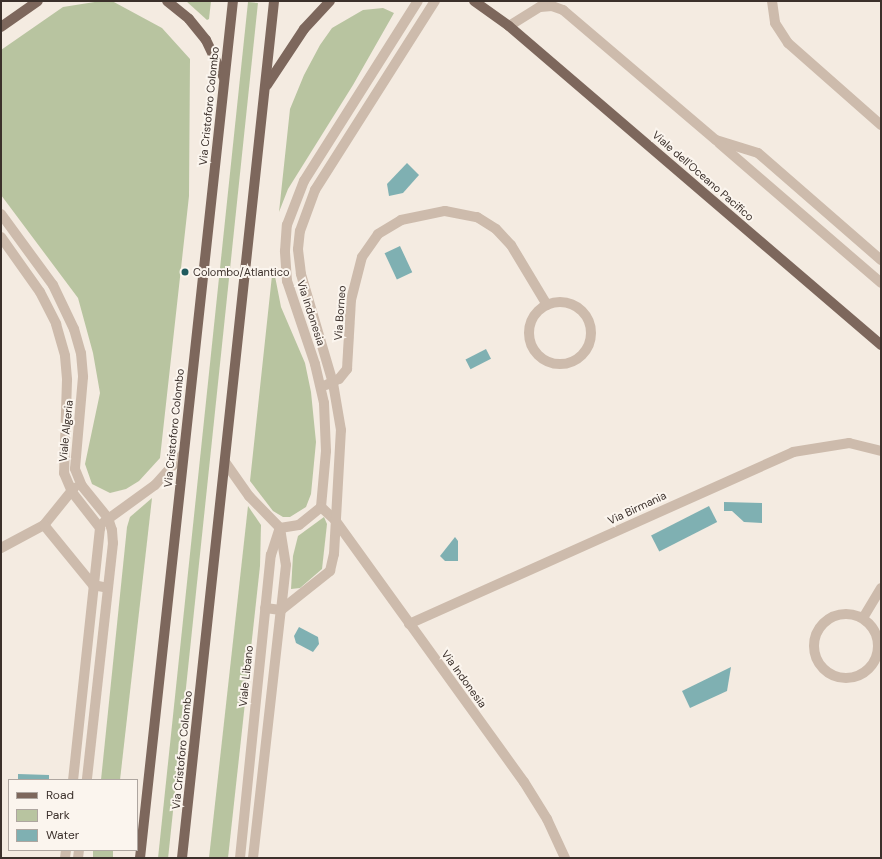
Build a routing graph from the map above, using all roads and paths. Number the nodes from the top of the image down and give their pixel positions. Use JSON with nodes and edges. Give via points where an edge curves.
{"nodes":[{"id":1,"x":38,"y":1,"type":"edge"},
{"id":2,"x":167,"y":1,"type":"edge"},
{"id":3,"x":233,"y":1,"type":"edge"},
{"id":4,"x":274,"y":1,"type":"edge"},
{"id":5,"x":330,"y":1,"type":"edge"},
{"id":6,"x":418,"y":1,"type":"edge"},
{"id":7,"x":435,"y":1,"type":"edge"},
{"id":8,"x":474,"y":1,"type":"edge"},
{"id":9,"x":488,"y":1,"type":"edge"},
{"id":10,"x":772,"y":1,"type":"edge"},
{"id":11,"x":509,"y":26,"type":"junction"},
{"id":12,"x":1,"y":27,"type":"edge"},
{"id":13,"x":224,"y":79,"type":"junction"},
{"id":14,"x":368,"y":82,"type":"junction"},
{"id":15,"x":265,"y":87,"type":"junction"},
{"id":16,"x":380,"y":89,"type":"junction"},
{"id":17,"x":881,"y":125,"type":"edge"},
{"id":18,"x":716,"y":140,"type":"junction"},
{"id":19,"x":1,"y":214,"type":"edge"},
{"id":20,"x":1,"y":237,"type":"edge"},
{"id":21,"x":24,"y":245,"type":"junction"},
{"id":22,"x":13,"y":253,"type":"junction"},
{"id":23,"x":881,"y":260,"type":"edge"},
{"id":24,"x":881,"y":283,"type":"edge"},
{"id":25,"x":547,"y":305,"type":"junction"},
{"id":26,"x":881,"y":345,"type":"edge"},
{"id":27,"x":333,"y":383,"type":"junction"},
{"id":28,"x":320,"y":387,"type":"junction"},
{"id":29,"x":881,"y":451,"type":"edge"},
{"id":30,"x":184,"y":454,"type":"junction"},
{"id":31,"x":225,"y":462,"type":"junction"},
{"id":32,"x":79,"y":482,"type":"junction"},
{"id":33,"x":72,"y":492,"type":"junction"},
{"id":34,"x":321,"y":507,"type":"junction"},
{"id":35,"x":108,"y":518,"type":"junction"},
{"id":36,"x":335,"y":520,"type":"junction"},
{"id":37,"x":44,"y":525,"type":"junction"},
{"id":38,"x":100,"y":528,"type":"junction"},
{"id":39,"x":280,"y":528,"type":"junction"},
{"id":40,"x":1,"y":548,"type":"edge"},
{"id":41,"x":93,"y":585,"type":"junction"},
{"id":42,"x":108,"y":588,"type":"junction"},
{"id":43,"x":881,"y":588,"type":"edge"},
{"id":44,"x":265,"y":608,"type":"junction"},
{"id":45,"x":281,"y":610,"type":"junction"},
{"id":46,"x":863,"y":618,"type":"junction"},
{"id":47,"x":409,"y":624,"type":"junction"},
{"id":48,"x":251,"y":747,"type":"junction"},
{"id":49,"x":266,"y":749,"type":"junction"},
{"id":50,"x":248,"y":775,"type":"junction"},
{"id":51,"x":263,"y":777,"type":"junction"},
{"id":52,"x":73,"y":779,"type":"edge"},
{"id":53,"x":87,"y":779,"type":"edge"},
{"id":54,"x":140,"y":858,"type":"edge"},
{"id":55,"x":182,"y":858,"type":"edge"},
{"id":56,"x":240,"y":858,"type":"edge"},
{"id":57,"x":253,"y":858,"type":"edge"},
{"id":58,"x":566,"y":858,"type":"edge"}],
"edges":[{"from":1,"to":12,"type":"main road"},
{"from":2,"to":13,"type":"main road","via":[[189,19],[206,40]]},
{"from":3,"to":13,"type":"main road","name":"Via Cristoforo Colombo"},
{"from":4,"to":15,"type":"main road","name":"Via Cristoforo Colombo"},
{"from":5,"to":15,"type":"main road","via":[[307,25]]},
{"from":6,"to":14,"type":"street","name":"Via Indonesia"},
{"from":7,"to":16,"type":"street","name":"Via Indonesia"},
{"from":8,"to":11,"type":"main road"},
{"from":9,"to":11,"type":"main road"},
{"from":10,"to":17,"type":"street","via":[[775,23],[788,43]]},
{"from":11,"to":18,"type":"street","via":[[540,7],[552,6],[563,10]]},
{"from":11,"to":26,"type":"main road","name":"Viale dell'Oceano Pacifico"},
{"from":13,"to":30,"type":"main road","name":"Via Cristoforo Colombo"},
{"from":14,"to":16,"type":"street"},
{"from":14,"to":28,"type":"street","name":"Via Indonesia","via":[[304,180],[286,231],[284,260],[287,281]]},
{"from":15,"to":31,"type":"main road","name":"Via Cristoforo Colombo"},
{"from":16,"to":27,"type":"street","name":"Via Indonesia","via":[[312,197],[299,240],[304,288]]},
{"from":18,"to":23,"type":"street","via":[[758,153]]},
{"from":18,"to":24,"type":"street"},
{"from":19,"to":21,"type":"street","name":"Viale Algeria"},
{"from":20,"to":22,"type":"street","name":"Viale Algeria"},
{"from":21,"to":22,"type":"street"},
{"from":21,"to":32,"type":"street","name":"Viale Algeria","via":[[58,294],[79,344],[82,386],[75,469]]},
{"from":22,"to":33,"type":"street","name":"Viale Algeria","via":[[40,292],[61,339],[67,380],[63,469]]},
{"from":25,"to":25,"type":"street","via":[[539,310],[529,328],[532,348],[547,362],[562,364],[577,359],[590,343],[591,333],[587,318],[577,307],[567,303]]},
{"from":25,"to":27,"type":"street","name":"Via Borneo","via":[[511,245],[496,229],[477,216],[445,211],[401,220],[378,234],[362,257],[351,300],[348,369]]},
{"from":27,"to":28,"type":"street","name":"Via Borneo"},
{"from":27,"to":36,"type":"street","name":"Via Indonesia","via":[[341,430]]},
{"from":28,"to":34,"type":"street","name":"Via Indonesia","via":[[324,403],[326,451]]},
{"from":29,"to":47,"type":"street","name":"Via Birmania","via":[[849,443],[793,452]]},
{"from":30,"to":35,"type":"street","via":[[152,488]]},
{"from":30,"to":54,"type":"main road","name":"Via Cristoforo Colombo"},
{"from":31,"to":39,"type":"street","via":[[250,496]]},
{"from":31,"to":55,"type":"main road","name":"Via Cristoforo Colombo"},
{"from":32,"to":33,"type":"street"},
{"from":32,"to":35,"type":"street","name":"Viale Algeria"},
{"from":33,"to":37,"type":"street"},
{"from":33,"to":38,"type":"street","name":"Viale Algeria"},
{"from":34,"to":36,"type":"street","name":"Via Indonesia"},
{"from":34,"to":39,"type":"street","via":[[299,525]]},
{"from":35,"to":38,"type":"street"},
{"from":35,"to":42,"type":"street","name":"Viale Algeria","via":[[113,543]]},
{"from":36,"to":45,"type":"street","via":[[334,554],[330,571]]},
{"from":36,"to":47,"type":"street","name":"Via Indonesia"},
{"from":37,"to":40,"type":"street"},
{"from":37,"to":41,"type":"street"},
{"from":38,"to":41,"type":"street"},
{"from":39,"to":44,"type":"street","name":"Viale Libano","via":[[271,555]]},
{"from":39,"to":45,"type":"street","via":[[286,565]]},
{"from":41,"to":42,"type":"street"},
{"from":41,"to":52,"type":"street"},
{"from":42,"to":53,"type":"street","name":"Viale Algeria"},
{"from":43,"to":46,"type":"street"},
{"from":44,"to":45,"type":"street"},
{"from":44,"to":48,"type":"street","name":"Viale Libano"},
{"from":45,"to":49,"type":"street"},
{"from":46,"to":46,"type":"street","via":[[841,614],[822,624],[813,644],[819,665],[826,672],[841,678],[856,677],[873,664],[877,655],[877,639],[871,625]]},
{"from":47,"to":58,"type":"street","name":"Via Indonesia","via":[[535,799]]},
{"from":48,"to":49,"type":"street"},
{"from":48,"to":50,"type":"street","name":"Viale Libano"},
{"from":49,"to":51,"type":"street"},
{"from":50,"to":51,"type":"street"},
{"from":50,"to":56,"type":"street","name":"Viale Libano"},
{"from":51,"to":57,"type":"street"}]}
